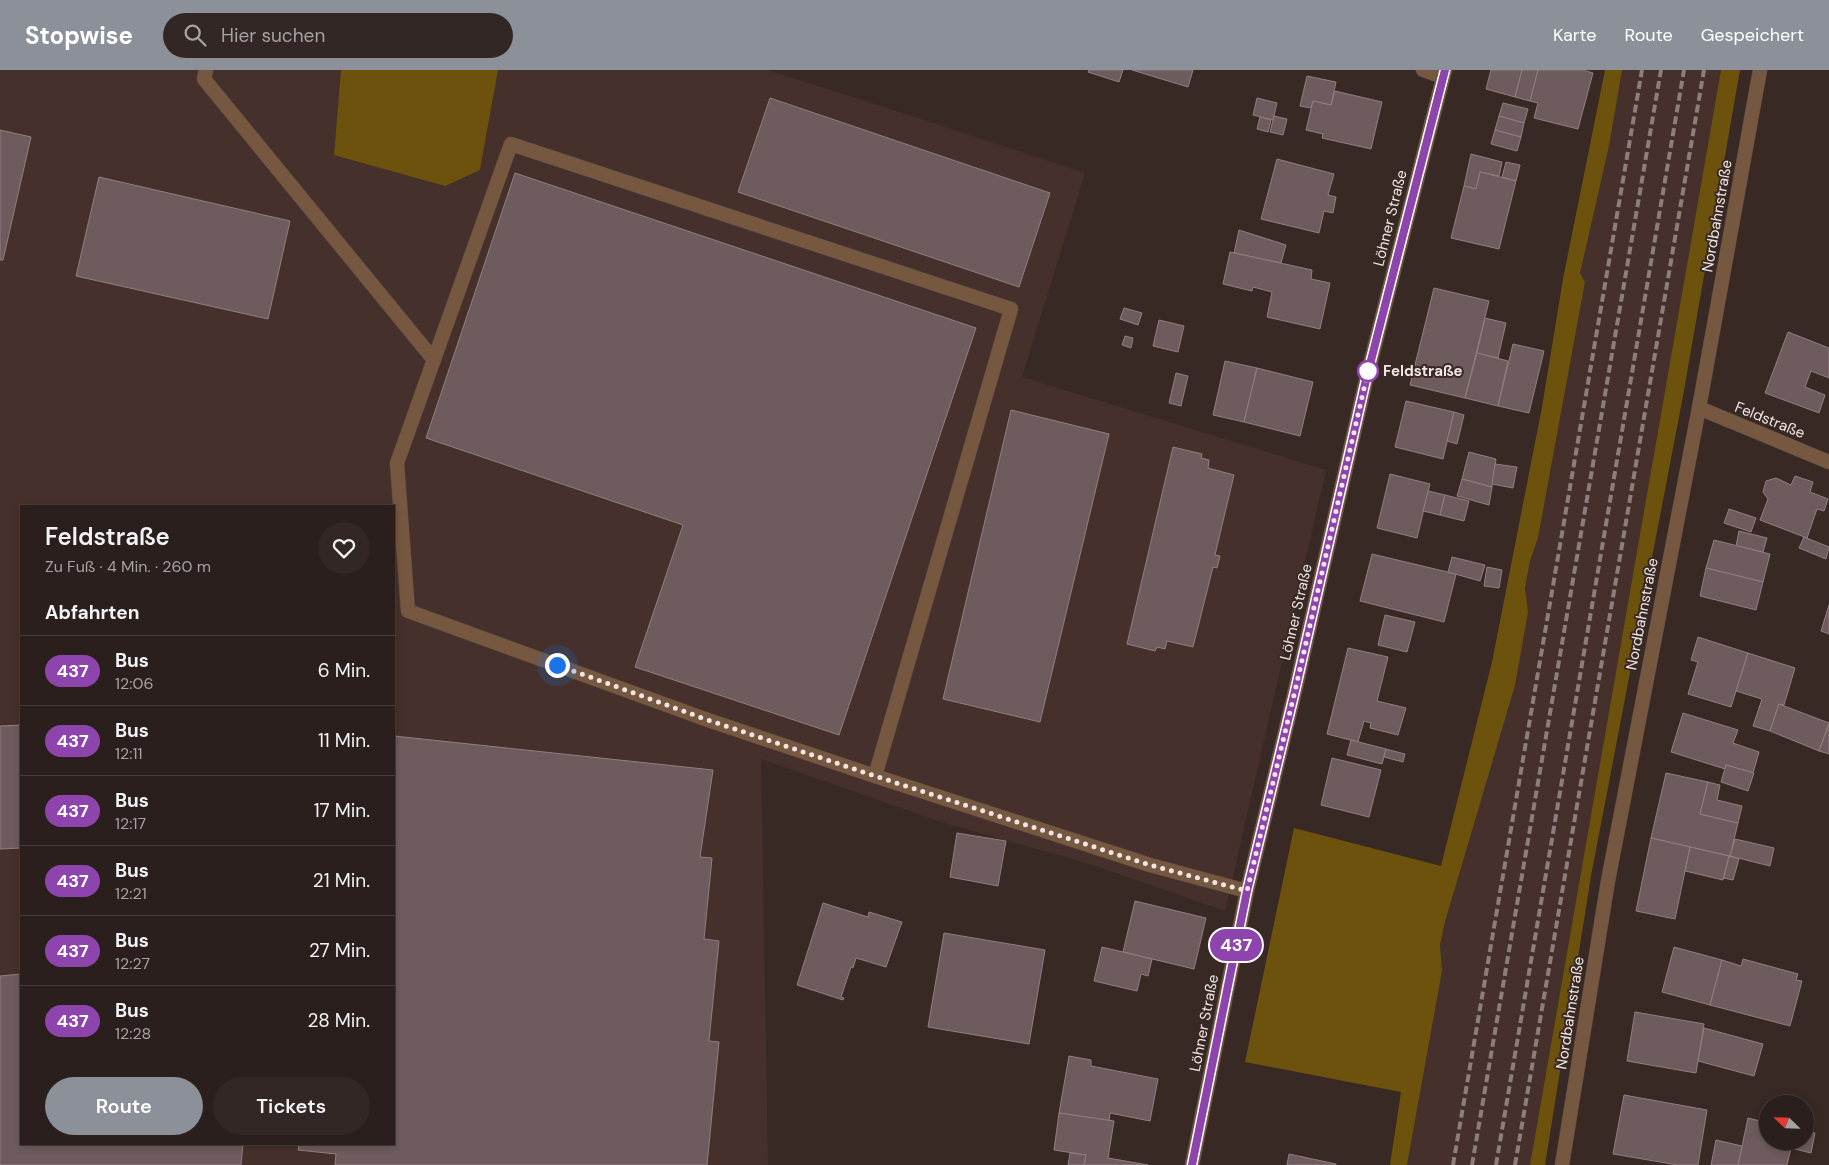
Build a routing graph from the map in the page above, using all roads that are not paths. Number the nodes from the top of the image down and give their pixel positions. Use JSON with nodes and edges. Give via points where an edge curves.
{"nodes":[{"id":1,"x":206,"y":70,"type":"edge"},
{"id":2,"x":1423,"y":70,"type":"edge"},
{"id":3,"x":1760,"y":70,"type":"edge"},
{"id":4,"x":1444,"y":73,"type":"edge"},
{"id":5,"x":434,"y":360,"type":"junction"},
{"id":6,"x":1699,"y":408,"type":"junction"},
{"id":7,"x":1829,"y":462,"type":"edge"},
{"id":8,"x":875,"y":776,"type":"junction"},
{"id":9,"x":1247,"y":891,"type":"junction"},
{"id":10,"x":1192,"y":1165,"type":"edge"},
{"id":11,"x":1562,"y":1165,"type":"edge"}],
"edges":[{"from":1,"to":5,"type":"street","via":[[204,79]]},
{"from":2,"to":4,"type":"street"},
{"from":3,"to":6,"type":"street","name":"Nordbahnstraße"},
{"from":4,"to":9,"type":"street","name":"Löhner Straße","via":[[1366,380]]},
{"from":5,"to":8,"type":"street","via":[[397,463],[408,611],[705,719]]},
{"from":5,"to":8,"type":"street","via":[[511,144],[1011,309]]},
{"from":6,"to":7,"type":"street","name":"Feldstraße"},
{"from":6,"to":11,"type":"street","name":"Nordbahnstraße","via":[[1608,881]]},
{"from":8,"to":9,"type":"street","via":[[1150,865]]},
{"from":9,"to":10,"type":"street","name":"Löhner Straße"}]}
